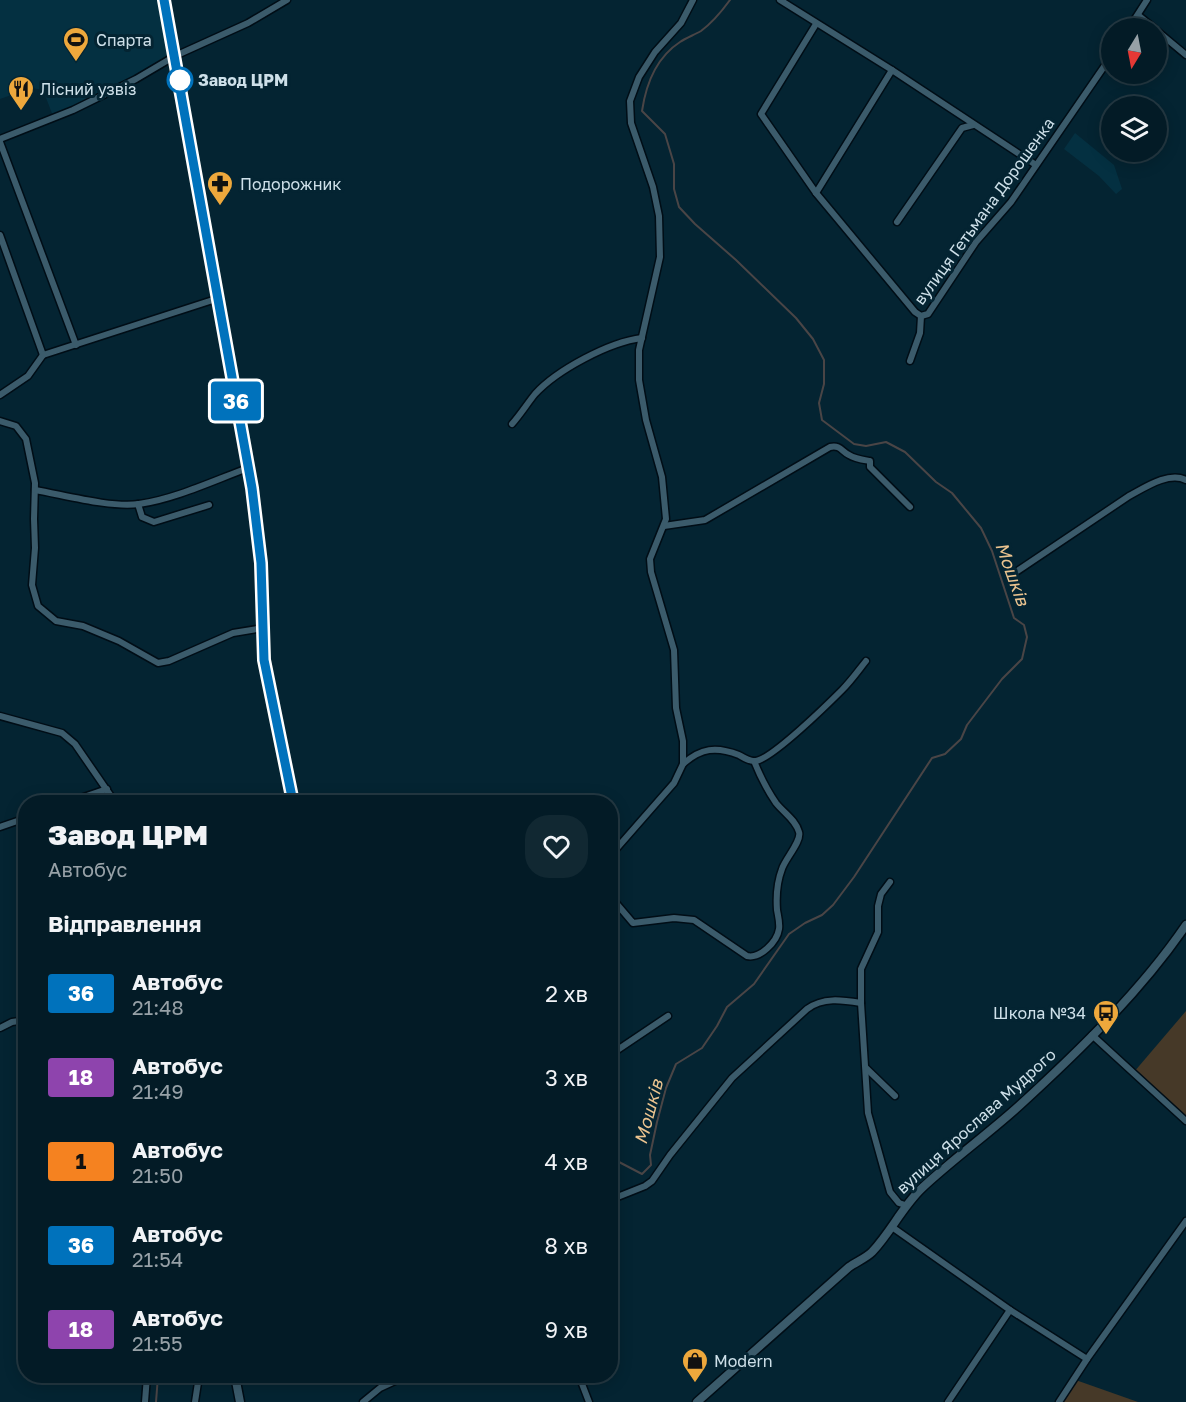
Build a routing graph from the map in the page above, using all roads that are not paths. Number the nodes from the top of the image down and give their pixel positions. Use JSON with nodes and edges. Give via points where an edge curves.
{"nodes":[{"id":1,"x":164,"y":0,"type":"edge"},
{"id":2,"x":287,"y":0,"type":"edge"},
{"id":3,"x":693,"y":0,"type":"edge"},
{"id":4,"x":780,"y":0,"type":"edge"},
{"id":5,"x":1147,"y":0,"type":"edge"},
{"id":6,"x":1138,"y":15,"type":"junction"},
{"id":7,"x":1136,"y":18,"type":"edge"},
{"id":8,"x":1142,"y":18,"type":"edge"},
{"id":9,"x":816,"y":24,"type":"junction"},
{"id":10,"x":1167,"y":39,"type":"edge"},
{"id":11,"x":1186,"y":55,"type":"edge"},
{"id":12,"x":175,"y":56,"type":"junction"},
{"id":13,"x":892,"y":70,"type":"junction"},
{"id":14,"x":1101,"y":71,"type":"edge"},
{"id":15,"x":973,"y":125,"type":"junction"},
{"id":16,"x":0,"y":141,"type":"edge"},
{"id":17,"x":1036,"y":165,"type":"junction"},
{"id":18,"x":816,"y":193,"type":"junction"},
{"id":19,"x":897,"y":222,"type":"dead end"},
{"id":20,"x":0,"y":235,"type":"edge"},
{"id":21,"x":219,"y":298,"type":"junction"},
{"id":22,"x":921,"y":316,"type":"junction"},
{"id":23,"x":642,"y":338,"type":"junction"},
{"id":24,"x":76,"y":345,"type":"junction"},
{"id":25,"x":43,"y":355,"type":"junction"},
{"id":26,"x":910,"y":361,"type":"dead end"},
{"id":27,"x":0,"y":395,"type":"edge"},
{"id":28,"x":0,"y":421,"type":"edge"},
{"id":29,"x":512,"y":424,"type":"dead end"},
{"id":30,"x":248,"y":468,"type":"junction"},
{"id":31,"x":1186,"y":480,"type":"edge"},
{"id":32,"x":35,"y":490,"type":"junction"},
{"id":33,"x":138,"y":504,"type":"junction"},
{"id":34,"x":209,"y":505,"type":"dead end"},
{"id":35,"x":910,"y":507,"type":"dead end"},
{"id":36,"x":664,"y":526,"type":"junction"},
{"id":37,"x":1012,"y":574,"type":"dead end"},
{"id":38,"x":263,"y":628,"type":"junction"},
{"id":39,"x":866,"y":661,"type":"dead end"},
{"id":40,"x":0,"y":716,"type":"edge"},
{"id":41,"x":754,"y":761,"type":"junction"},
{"id":42,"x":683,"y":764,"type":"junction"},
{"id":43,"x":107,"y":789,"type":"junction"},
{"id":44,"x":89,"y":795,"type":"edge"},
{"id":45,"x":111,"y":795,"type":"edge"},
{"id":46,"x":292,"y":795,"type":"edge"},
{"id":47,"x":18,"y":821,"type":"edge"},
{"id":48,"x":0,"y":827,"type":"edge"},
{"id":49,"x":618,"y":847,"type":"edge"},
{"id":50,"x":890,"y":882,"type":"dead end"},
{"id":51,"x":618,"y":905,"type":"edge"},
{"id":52,"x":1186,"y":925,"type":"edge"},
{"id":53,"x":861,"y":1003,"type":"junction"},
{"id":54,"x":668,"y":1016,"type":"dead end"},
{"id":55,"x":18,"y":1021,"type":"edge"},
{"id":56,"x":0,"y":1028,"type":"edge"},
{"id":57,"x":1092,"y":1035,"type":"junction"},
{"id":58,"x":618,"y":1050,"type":"edge"},
{"id":59,"x":866,"y":1068,"type":"junction"},
{"id":60,"x":895,"y":1096,"type":"dead end"},
{"id":61,"x":1186,"y":1121,"type":"edge"},
{"id":62,"x":618,"y":1197,"type":"edge"},
{"id":63,"x":905,"y":1205,"type":"junction"},
{"id":64,"x":1186,"y":1221,"type":"edge"},
{"id":65,"x":892,"y":1227,"type":"junction"},
{"id":66,"x":1010,"y":1310,"type":"junction"},
{"id":67,"x":1087,"y":1359,"type":"junction"},
{"id":68,"x":146,"y":1383,"type":"edge"},
{"id":69,"x":198,"y":1383,"type":"edge"},
{"id":70,"x":236,"y":1383,"type":"edge"},
{"id":71,"x":391,"y":1383,"type":"edge"},
{"id":72,"x":582,"y":1383,"type":"edge"},
{"id":73,"x":145,"y":1402,"type":"edge"},
{"id":74,"x":195,"y":1402,"type":"edge"},
{"id":75,"x":240,"y":1402,"type":"edge"},
{"id":76,"x":363,"y":1402,"type":"edge"},
{"id":77,"x":589,"y":1402,"type":"edge"},
{"id":78,"x":697,"y":1402,"type":"edge"},
{"id":79,"x":948,"y":1402,"type":"edge"},
{"id":80,"x":1059,"y":1402,"type":"edge"}],
"edges":[{"from":1,"to":12,"type":"main road"},
{"from":2,"to":12,"type":"street","via":[[248,23]]},
{"from":3,"to":23,"type":"street","via":[[681,23],[639,77],[630,101],[631,123],[659,216],[660,257]]},
{"from":4,"to":9,"type":"street"},
{"from":5,"to":6,"type":"street"},
{"from":6,"to":7,"type":"street"},
{"from":6,"to":8,"type":"street"},
{"from":9,"to":13,"type":"street"},
{"from":9,"to":18,"type":"street","name":"вулиця Гетьмана Дорошенка","via":[[761,114]]},
{"from":10,"to":11,"type":"street"},
{"from":12,"to":16,"type":"street","via":[[73,110]]},
{"from":12,"to":21,"type":"main road"},
{"from":13,"to":15,"type":"street"},
{"from":13,"to":18,"type":"street"},
{"from":14,"to":17,"type":"street","name":"вулиця Гетьмана Дорошенка"},
{"from":15,"to":17,"type":"street"},
{"from":15,"to":19,"type":"street","via":[[962,128]]},
{"from":16,"to":24,"type":"street"},
{"from":17,"to":22,"type":"street","name":"вулиця Гетьмана Дорошенка","via":[[1011,202],[976,242],[928,314]]},
{"from":18,"to":22,"type":"street","name":"вулиця Гетьмана Дорошенка"},
{"from":20,"to":25,"type":"street"},
{"from":21,"to":24,"type":"street"},
{"from":21,"to":30,"type":"main road"},
{"from":22,"to":26,"type":"street","via":[[920,333]]},
{"from":23,"to":29,"type":"street","via":[[625,340],[551,379]]},
{"from":23,"to":36,"type":"street","via":[[639,380],[662,477]]},
{"from":24,"to":25,"type":"street"},
{"from":25,"to":27,"type":"street","via":[[28,376]]},
{"from":28,"to":32,"type":"street","via":[[16,426],[26,439]]},
{"from":30,"to":33,"type":"street"},
{"from":30,"to":38,"type":"main road","via":[[261,563]]},
{"from":31,"to":37,"type":"street","via":[[1177,476],[1128,496]]},
{"from":32,"to":33,"type":"street"},
{"from":32,"to":38,"type":"street","via":[[32,585],[38,606],[56,621],[83,626],[158,663],[233,633]]},
{"from":33,"to":34,"type":"street","via":[[142,517],[154,522]]},
{"from":35,"to":36,"type":"street","via":[[870,467],[870,461],[850,456],[836,446],[705,520]]},
{"from":36,"to":42,"type":"street","via":[[650,559],[651,572],[674,650]]},
{"from":38,"to":46,"type":"main road","via":[[264,660]]},
{"from":39,"to":41,"type":"street","via":[[842,690],[797,731]]},
{"from":40,"to":43,"type":"street","via":[[62,733],[75,744]]},
{"from":41,"to":42,"type":"street","via":[[720,750],[706,750]]},
{"from":41,"to":51,"type":"street","via":[[767,789],[795,823],[800,837],[777,884],[780,928],[759,956],[747,956],[694,920],[633,923]]},
{"from":42,"to":49,"type":"street","via":[[674,783]]},
{"from":43,"to":44,"type":"street"},
{"from":43,"to":45,"type":"street"},
{"from":47,"to":48,"type":"street"},
{"from":50,"to":53,"type":"street","via":[[881,894],[878,932],[861,969]]},
{"from":52,"to":57,"type":"main road","name":"вулиця Ярослава Мудрого","via":[[1143,981]]},
{"from":53,"to":59,"type":"street"},
{"from":53,"to":62,"type":"street","via":[[837,1000],[807,1009],[732,1078],[652,1181]]},
{"from":54,"to":58,"type":"street"},
{"from":55,"to":56,"type":"street"},
{"from":57,"to":61,"type":"street"},
{"from":57,"to":63,"type":"main road","name":"вулиця Ярослава Мудрого","via":[[1019,1106]]},
{"from":59,"to":60,"type":"street"},
{"from":59,"to":63,"type":"street","via":[[868,1113],[890,1192]]},
{"from":63,"to":65,"type":"main road","name":"вулиця Ярослава Мудрого"},
{"from":64,"to":67,"type":"street"},
{"from":65,"to":66,"type":"street"},
{"from":65,"to":78,"type":"main road","name":"вулиця Ярослава Мудрого","via":[[870,1254],[849,1267]]},
{"from":66,"to":67,"type":"street"},
{"from":66,"to":79,"type":"street"},
{"from":67,"to":80,"type":"street"},
{"from":68,"to":73,"type":"street"},
{"from":69,"to":74,"type":"street"},
{"from":70,"to":75,"type":"main road"},
{"from":71,"to":76,"type":"street"},
{"from":72,"to":77,"type":"street"}]}
